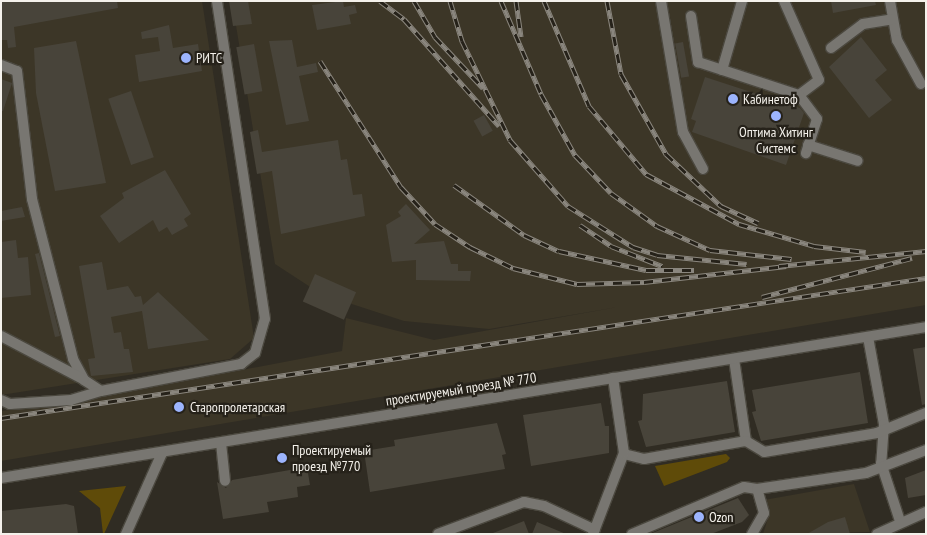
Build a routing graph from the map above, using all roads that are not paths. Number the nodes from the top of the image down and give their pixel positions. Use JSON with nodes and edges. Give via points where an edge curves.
{"nodes":[{"id":1,"x":217,"y":1,"type":"edge"},
{"id":2,"x":662,"y":1,"type":"edge"},
{"id":3,"x":742,"y":1,"type":"edge"},
{"id":4,"x":784,"y":1,"type":"edge"},
{"id":5,"x":890,"y":1,"type":"edge"},
{"id":6,"x":691,"y":16,"type":"dead end"},
{"id":7,"x":893,"y":19,"type":"junction"},
{"id":8,"x":831,"y":48,"type":"dead end"},
{"id":9,"x":1,"y":65,"type":"edge"},
{"id":10,"x":722,"y":70,"type":"junction"},
{"id":11,"x":924,"y":86,"type":"edge"},
{"id":12,"x":799,"y":95,"type":"junction"},
{"id":13,"x":858,"y":161,"type":"dead end"},
{"id":14,"x":703,"y":169,"type":"dead end"},
{"id":15,"x":926,"y":327,"type":"edge"},
{"id":16,"x":1,"y":336,"type":"edge"},
{"id":17,"x":868,"y":336,"type":"junction"},
{"id":18,"x":734,"y":358,"type":"junction"},
{"id":19,"x":613,"y":378,"type":"junction"},
{"id":20,"x":84,"y":380,"type":"junction"},
{"id":21,"x":101,"y":391,"type":"junction"},
{"id":22,"x":1,"y":400,"type":"edge"},
{"id":23,"x":926,"y":413,"type":"edge"},
{"id":24,"x":884,"y":430,"type":"junction"},
{"id":25,"x":746,"y":441,"type":"junction"},
{"id":26,"x":221,"y":443,"type":"junction"},
{"id":27,"x":926,"y":450,"type":"edge"},
{"id":28,"x":162,"y":453,"type":"junction"},
{"id":29,"x":624,"y":454,"type":"junction"},
{"id":30,"x":882,"y":467,"type":"junction"},
{"id":31,"x":1,"y":478,"type":"edge"},
{"id":32,"x":225,"y":481,"type":"dead end"},
{"id":33,"x":757,"y":489,"type":"junction"},
{"id":34,"x":926,"y":512,"type":"edge"},
{"id":35,"x":900,"y":522,"type":"junction"},
{"id":36,"x":594,"y":532,"type":"edge"},
{"id":37,"x":126,"y":534,"type":"edge"},
{"id":38,"x":438,"y":534,"type":"edge"},
{"id":39,"x":632,"y":534,"type":"edge"},
{"id":40,"x":752,"y":534,"type":"edge"},
{"id":41,"x":878,"y":534,"type":"edge"}],
"edges":[{"from":1,"to":21,"type":"street","via":[[261,272],[262,339],[255,353],[241,364]]},
{"from":2,"to":14,"type":"street","via":[[683,132]]},
{"from":3,"to":10,"type":"street"},
{"from":4,"to":12,"type":"street","via":[[819,80]]},
{"from":5,"to":7,"type":"street"},
{"from":6,"to":10,"type":"street","via":[[698,62]]},
{"from":7,"to":8,"type":"street","via":[[863,24]]},
{"from":7,"to":11,"type":"street","via":[[897,40]]},
{"from":9,"to":20,"type":"street","via":[[17,71],[32,198],[73,359]]},
{"from":10,"to":12,"type":"street"},
{"from":12,"to":13,"type":"street","via":[[817,119],[807,149]]},
{"from":15,"to":17,"type":"street","name":"проектируемый проезд № 770"},
{"from":16,"to":20,"type":"street"},
{"from":17,"to":18,"type":"street","name":"проектируемый проезд № 770"},
{"from":17,"to":24,"type":"street"},
{"from":18,"to":19,"type":"street","name":"проектируемый проезд № 770"},
{"from":18,"to":25,"type":"street"},
{"from":19,"to":26,"type":"street","name":"проектируемый проезд № 770"},
{"from":19,"to":29,"type":"street"},
{"from":20,"to":21,"type":"street"},
{"from":21,"to":22,"type":"street","via":[[71,400],[10,404]]},
{"from":23,"to":24,"type":"street"},
{"from":24,"to":25,"type":"street","via":[[764,452]]},
{"from":24,"to":30,"type":"street"},
{"from":25,"to":29,"type":"street","via":[[644,459]]},
{"from":26,"to":28,"type":"street","name":"проектируемый проезд № 770"},
{"from":26,"to":32,"type":"street"},
{"from":27,"to":30,"type":"street"},
{"from":28,"to":31,"type":"street","name":"проектируемый проезд № 770"},
{"from":28,"to":37,"type":"street"},
{"from":29,"to":36,"type":"street"},
{"from":30,"to":33,"type":"street"},
{"from":30,"to":35,"type":"street"},
{"from":33,"to":39,"type":"street","via":[[744,487]]},
{"from":33,"to":40,"type":"street","via":[[764,513]]},
{"from":34,"to":35,"type":"street"},
{"from":35,"to":41,"type":"street"},
{"from":36,"to":38,"type":"street","via":[[544,506],[524,502]]}]}
